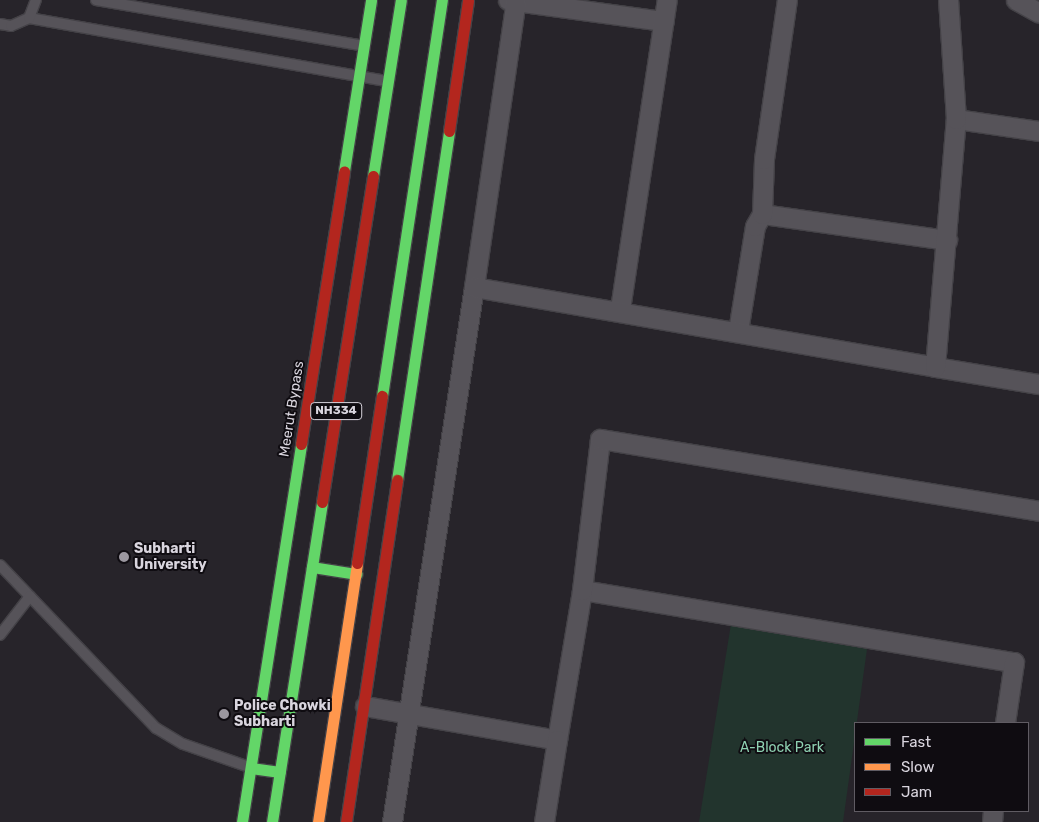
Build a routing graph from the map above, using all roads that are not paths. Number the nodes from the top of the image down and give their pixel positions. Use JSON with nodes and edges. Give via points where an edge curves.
{"nodes":[{"id":1,"x":36,"y":0,"type":"edge"},
{"id":2,"x":96,"y":0,"type":"edge"},
{"id":3,"x":371,"y":0,"type":"edge"},
{"id":4,"x":401,"y":0,"type":"edge"},
{"id":5,"x":442,"y":0,"type":"edge"},
{"id":6,"x":468,"y":0,"type":"edge"},
{"id":7,"x":513,"y":0,"type":"edge"},
{"id":8,"x":667,"y":0,"type":"edge"},
{"id":9,"x":786,"y":0,"type":"edge"},
{"id":10,"x":948,"y":0,"type":"edge"},
{"id":11,"x":1016,"y":0,"type":"edge"},
{"id":12,"x":1039,"y":12,"type":"edge"},
{"id":13,"x":29,"y":18,"type":"junction"},
{"id":14,"x":664,"y":21,"type":"junction"},
{"id":15,"x":1,"y":27,"type":"edge"},
{"id":16,"x":378,"y":49,"type":"junction"},
{"id":17,"x":359,"y":76,"type":"junction"},
{"id":18,"x":387,"y":81,"type":"junction"},
{"id":19,"x":956,"y":119,"type":"junction"},
{"id":20,"x":1039,"y":131,"type":"edge"},
{"id":21,"x":762,"y":214,"type":"junction"},
{"id":22,"x":947,"y":240,"type":"junction"},
{"id":23,"x":474,"y":287,"type":"junction"},
{"id":24,"x":620,"y":310,"type":"junction"},
{"id":25,"x":738,"y":331,"type":"junction"},
{"id":26,"x":935,"y":367,"type":"junction"},
{"id":27,"x":1039,"y":384,"type":"edge"},
{"id":28,"x":1039,"y":511,"type":"edge"},
{"id":29,"x":0,"y":565,"type":"edge"},
{"id":30,"x":312,"y":567,"type":"junction"},
{"id":31,"x":356,"y":574,"type":"junction"},
{"id":32,"x":582,"y":590,"type":"junction"},
{"id":33,"x":30,"y":596,"type":"junction"},
{"id":34,"x":0,"y":635,"type":"edge"},
{"id":35,"x":365,"y":706,"type":"junction"},
{"id":36,"x":410,"y":714,"type":"junction"},
{"id":37,"x":1005,"y":722,"type":"edge"},
{"id":38,"x":558,"y":740,"type":"junction"},
{"id":39,"x":251,"y":768,"type":"junction"},
{"id":40,"x":280,"y":772,"type":"junction"},
{"id":41,"x":242,"y":822,"type":"edge"},
{"id":42,"x":272,"y":822,"type":"edge"},
{"id":43,"x":318,"y":822,"type":"edge"},
{"id":44,"x":346,"y":822,"type":"edge"},
{"id":45,"x":392,"y":822,"type":"edge"},
{"id":46,"x":544,"y":822,"type":"edge"}],
"edges":[{"from":1,"to":13,"type":"lane"},
{"from":2,"to":16,"type":"lane"},
{"from":3,"to":16,"type":"main road","name":"Meerut Bypass"},
{"from":4,"to":16,"type":"main road","name":"Meerut Bypass","number":"NH334"},
{"from":5,"to":31,"type":"main road","number":"NH334"},
{"from":6,"to":35,"type":"main road"},
{"from":7,"to":14,"type":"street"},
{"from":7,"to":23,"type":"street"},
{"from":8,"to":14,"type":"street"},
{"from":9,"to":21,"type":"street","via":[[764,159]]},
{"from":10,"to":19,"type":"street"},
{"from":11,"to":12,"type":"street"},
{"from":13,"to":15,"type":"lane"},
{"from":13,"to":17,"type":"lane"},
{"from":14,"to":24,"type":"street"},
{"from":16,"to":17,"type":"main road","name":"Meerut Bypass"},
{"from":16,"to":18,"type":"main road","name":"Meerut Bypass","number":"NH334"},
{"from":17,"to":18,"type":"lane"},
{"from":17,"to":39,"type":"main road","name":"Meerut Bypass"},
{"from":18,"to":30,"type":"main road","name":"Meerut Bypass","number":"NH334"},
{"from":19,"to":20,"type":"street"},
{"from":19,"to":22,"type":"street"},
{"from":21,"to":22,"type":"street"},
{"from":21,"to":25,"type":"street","via":[[755,226]]},
{"from":22,"to":26,"type":"street"},
{"from":23,"to":24,"type":"street"},
{"from":23,"to":36,"type":"street"},
{"from":24,"to":25,"type":"street"},
{"from":25,"to":26,"type":"street"},
{"from":26,"to":27,"type":"street"},
{"from":28,"to":32,"type":"street","via":[[600,439]]},
{"from":29,"to":33,"type":"lane"},
{"from":30,"to":31,"type":"main road"},
{"from":30,"to":40,"type":"main road","name":"Meerut Bypass","number":"NH334"},
{"from":31,"to":43,"type":"main road","number":"NH334"},
{"from":32,"to":37,"type":"street","via":[[1014,662]]},
{"from":32,"to":38,"type":"street"},
{"from":33,"to":34,"type":"lane"},
{"from":33,"to":39,"type":"lane","via":[[156,728],[183,744]]},
{"from":35,"to":36,"type":"street"},
{"from":35,"to":44,"type":"main road"},
{"from":36,"to":38,"type":"street"},
{"from":36,"to":45,"type":"street"},
{"from":38,"to":46,"type":"street"},
{"from":39,"to":40,"type":"main road"},
{"from":39,"to":41,"type":"main road","name":"Meerut Bypass"},
{"from":40,"to":42,"type":"main road","name":"Meerut Bypass","number":"NH334"}]}
